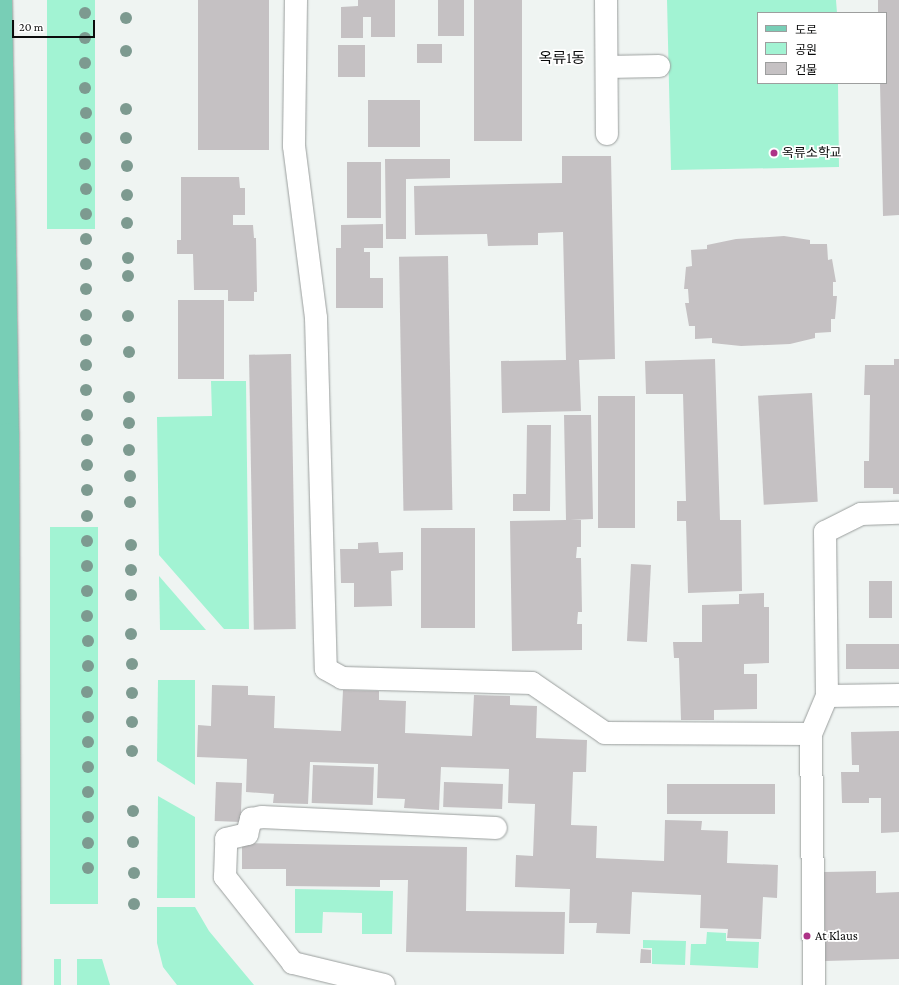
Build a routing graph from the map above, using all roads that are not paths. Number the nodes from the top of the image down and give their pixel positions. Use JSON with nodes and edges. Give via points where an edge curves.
{"nodes":[{"id":1,"x":1,"y":0,"type":"edge"},
{"id":2,"x":296,"y":0,"type":"edge"},
{"id":3,"x":606,"y":0,"type":"edge"},
{"id":4,"x":659,"y":66,"type":"dead end"},
{"id":5,"x":607,"y":67,"type":"junction"},
{"id":6,"x":607,"y":134,"type":"dead end"},
{"id":7,"x":899,"y":513,"type":"edge"},
{"id":8,"x":899,"y":695,"type":"edge"},
{"id":9,"x":827,"y":696,"type":"junction"},
{"id":10,"x":811,"y":734,"type":"junction"},
{"id":11,"x":496,"y":828,"type":"dead end"},
{"id":12,"x":10,"y":985,"type":"edge"},
{"id":13,"x":384,"y":985,"type":"edge"},
{"id":14,"x":814,"y":985,"type":"edge"}],
"edges":[{"from":1,"to":12,"type":"main road","via":[[8,442]]},
{"from":2,"to":10,"type":"street","via":[[294,146],[316,318],[326,669],[342,678],[532,683],[605,733]]},
{"from":3,"to":5,"type":"street"},
{"from":4,"to":5,"type":"street"},
{"from":5,"to":6,"type":"street"},
{"from":7,"to":9,"type":"street","via":[[862,514],[825,532]]},
{"from":8,"to":9,"type":"street"},
{"from":9,"to":10,"type":"street"},
{"from":10,"to":14,"type":"street"},
{"from":11,"to":13,"type":"street","via":[[262,817],[251,819],[247,834],[226,839],[225,877],[293,963]]}]}
